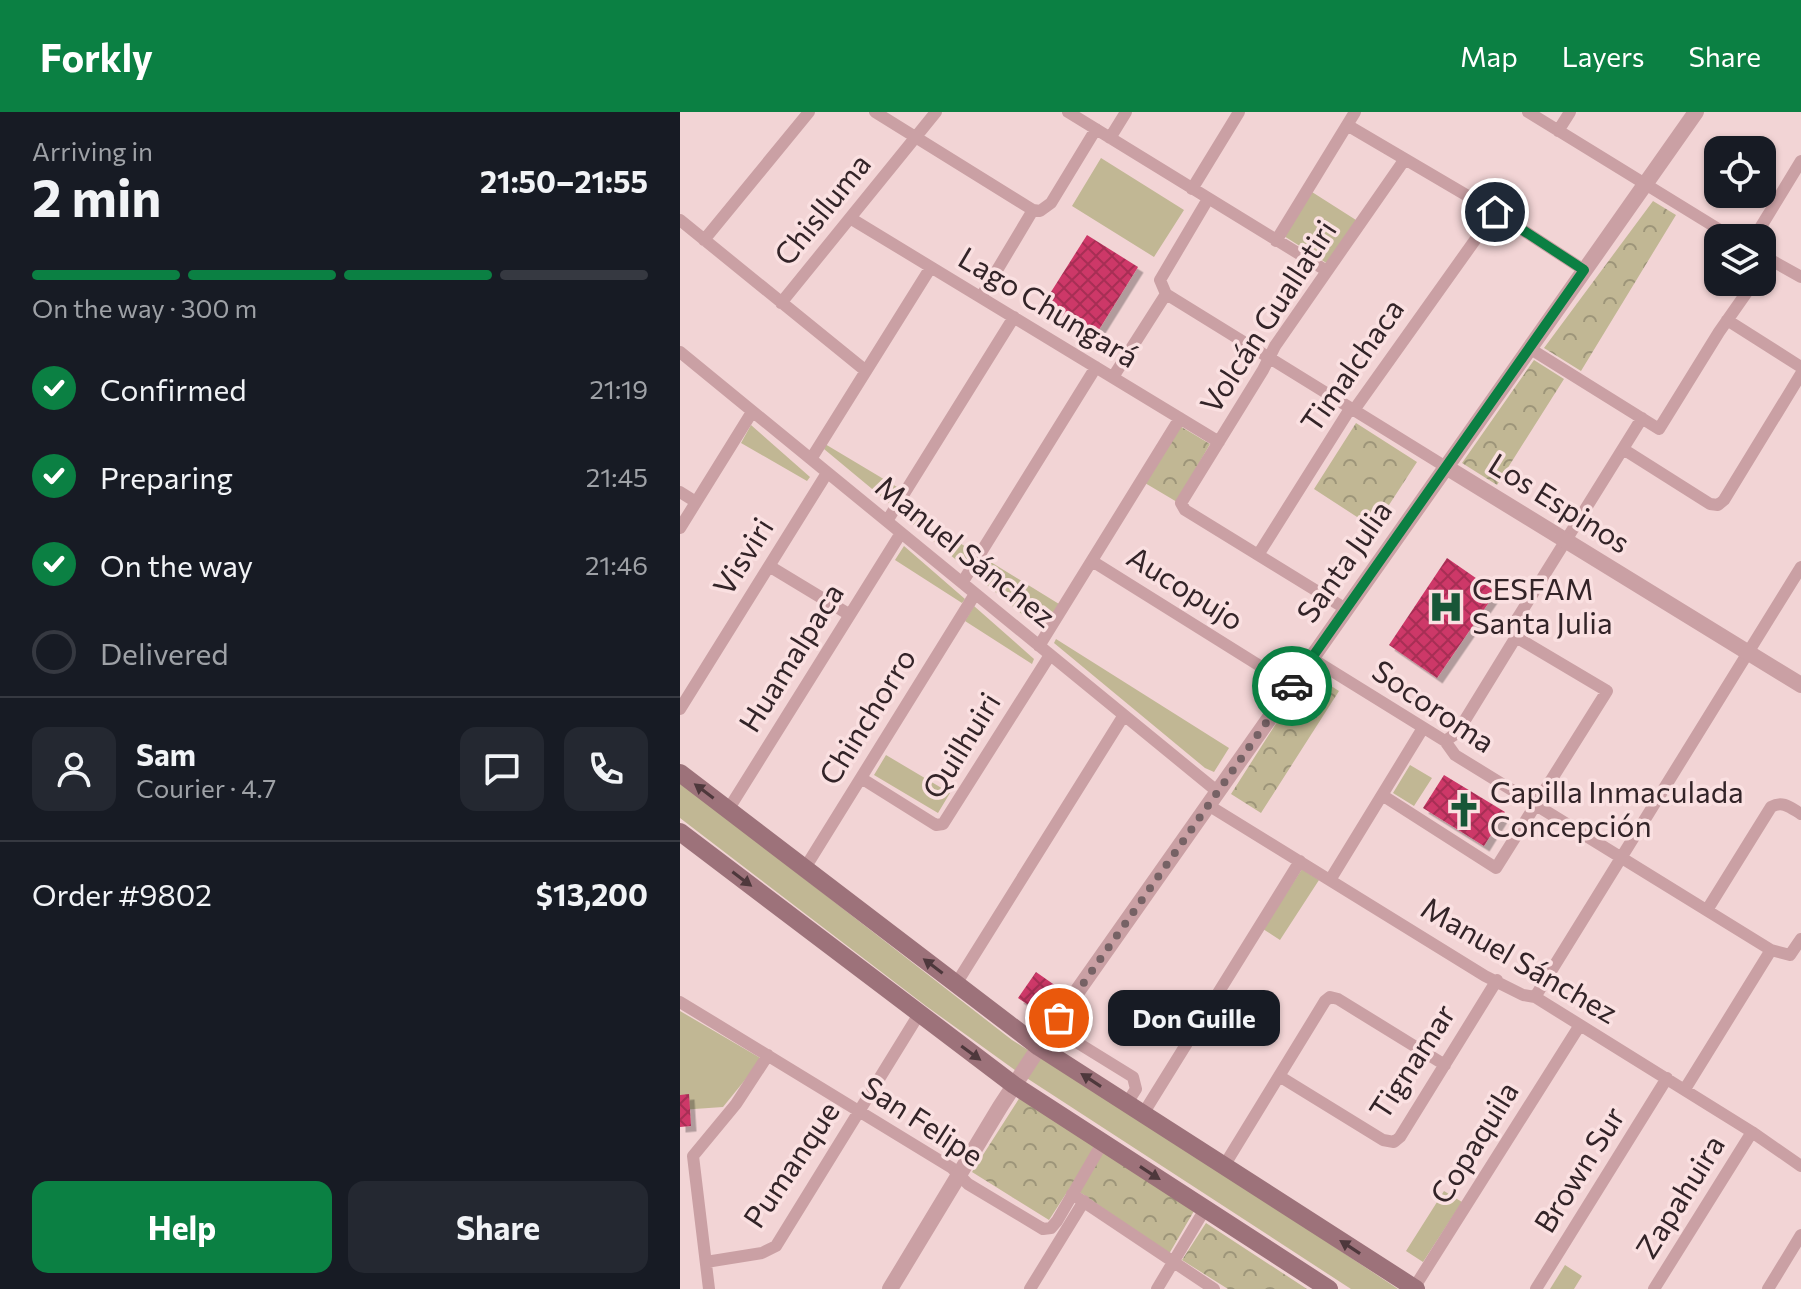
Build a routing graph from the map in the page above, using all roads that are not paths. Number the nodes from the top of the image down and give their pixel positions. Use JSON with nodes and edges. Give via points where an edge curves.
{"nodes":[{"id":1,"x":809,"y":112,"type":"edge"},
{"id":2,"x":875,"y":112,"type":"edge"},
{"id":3,"x":936,"y":112,"type":"edge"},
{"id":4,"x":1068,"y":112,"type":"edge"},
{"id":5,"x":1126,"y":112,"type":"edge"},
{"id":6,"x":1239,"y":112,"type":"edge"},
{"id":7,"x":1355,"y":112,"type":"edge"},
{"id":8,"x":1528,"y":112,"type":"edge"},
{"id":9,"x":1570,"y":112,"type":"edge"},
{"id":10,"x":1696,"y":112,"type":"edge"},
{"id":11,"x":1347,"y":125,"type":"junction"},
{"id":12,"x":1096,"y":129,"type":"junction"},
{"id":13,"x":1558,"y":131,"type":"junction"},
{"id":14,"x":916,"y":137,"type":"junction"},
{"id":15,"x":1110,"y":138,"type":"junction"},
{"id":16,"x":1405,"y":159,"type":"junction"},
{"id":17,"x":1801,"y":161,"type":"edge"},
{"id":18,"x":1645,"y":184,"type":"junction"},
{"id":19,"x":1192,"y":189,"type":"junction"},
{"id":20,"x":1208,"y":199,"type":"junction"},
{"id":21,"x":1033,"y":210,"type":"junction"},
{"id":22,"x":1495,"y":212,"type":"junction"},
{"id":23,"x":850,"y":218,"type":"junction"},
{"id":24,"x":680,"y":220,"type":"edge"},
{"id":25,"x":1710,"y":224,"type":"edge"},
{"id":26,"x":1763,"y":224,"type":"edge"},
{"id":27,"x":704,"y":240,"type":"junction"},
{"id":28,"x":1276,"y":241,"type":"junction"},
{"id":29,"x":931,"y":267,"type":"junction"},
{"id":30,"x":1776,"y":267,"type":"edge"},
{"id":31,"x":1584,"y":270,"type":"junction"},
{"id":32,"x":1327,"y":271,"type":"junction"},
{"id":33,"x":1801,"y":277,"type":"edge"},
{"id":34,"x":1166,"y":294,"type":"junction"},
{"id":35,"x":1744,"y":296,"type":"edge"},
{"id":36,"x":981,"y":297,"type":"junction"},
{"id":37,"x":781,"y":303,"type":"junction"},
{"id":38,"x":1014,"y":317,"type":"junction"},
{"id":39,"x":1727,"y":320,"type":"junction"},
{"id":40,"x":1529,"y":348,"type":"junction"},
{"id":41,"x":680,"y":352,"type":"edge"},
{"id":42,"x":1269,"y":358,"type":"junction"},
{"id":43,"x":1096,"y":367,"type":"junction"},
{"id":44,"x":1801,"y":367,"type":"edge"},
{"id":45,"x":866,"y":371,"type":"junction"},
{"id":46,"x":1801,"y":374,"type":"edge"},
{"id":47,"x":1113,"y":377,"type":"junction"},
{"id":48,"x":1354,"y":410,"type":"junction"},
{"id":49,"x":752,"y":412,"type":"junction"},
{"id":50,"x":1180,"y":418,"type":"junction"},
{"id":51,"x":1642,"y":418,"type":"junction"},
{"id":52,"x":1219,"y":442,"type":"junction"},
{"id":53,"x":1623,"y":449,"type":"junction"},
{"id":54,"x":811,"y":459,"type":"junction"},
{"id":55,"x":1446,"y":467,"type":"junction"},
{"id":56,"x":827,"y":473,"type":"junction"},
{"id":57,"x":680,"y":492,"type":"edge"},
{"id":58,"x":696,"y":502,"type":"junction"},
{"id":59,"x":887,"y":521,"type":"junction"},
{"id":60,"x":680,"y":528,"type":"edge"},
{"id":61,"x":901,"y":533,"type":"junction"},
{"id":62,"x":1566,"y":540,"type":"junction"},
{"id":63,"x":1258,"y":555,"type":"junction"},
{"id":64,"x":1092,"y":561,"type":"junction"},
{"id":65,"x":769,"y":566,"type":"junction"},
{"id":66,"x":1801,"y":567,"type":"edge"},
{"id":67,"x":962,"y":583,"type":"junction"},
{"id":68,"x":975,"y":594,"type":"junction"},
{"id":69,"x":1346,"y":609,"type":"junction"},
{"id":70,"x":850,"y":615,"type":"junction"},
{"id":71,"x":1516,"y":637,"type":"junction"},
{"id":72,"x":1045,"y":651,"type":"junction"},
{"id":73,"x":1748,"y":653,"type":"junction"},
{"id":74,"x":1311,"y":658,"type":"junction"},
{"id":75,"x":1801,"y":685,"type":"edge"},
{"id":76,"x":1292,"y":686,"type":"junction"},
{"id":77,"x":680,"y":709,"type":"edge"},
{"id":78,"x":1124,"y":715,"type":"junction"},
{"id":79,"x":1423,"y":728,"type":"junction"},
{"id":80,"x":1445,"y":741,"type":"junction"},
{"id":81,"x":680,"y":773,"type":"edge"},
{"id":82,"x":861,"y":778,"type":"junction"},
{"id":83,"x":1382,"y":795,"type":"junction"},
{"id":84,"x":1213,"y":799,"type":"junction"},
{"id":85,"x":1536,"y":805,"type":"junction"},
{"id":86,"x":728,"y":810,"type":"junction"},
{"id":87,"x":1801,"y":814,"type":"edge"},
{"id":88,"x":680,"y":832,"type":"edge"},
{"id":89,"x":1621,"y":857,"type":"junction"},
{"id":90,"x":1300,"y":861,"type":"junction"},
{"id":91,"x":805,"y":868,"type":"junction"},
{"id":92,"x":1330,"y":880,"type":"junction"},
{"id":93,"x":1707,"y":910,"type":"junction"},
{"id":94,"x":1801,"y":939,"type":"edge"},
{"id":95,"x":1771,"y":950,"type":"junction"},
{"id":96,"x":1497,"y":980,"type":"junction"},
{"id":97,"x":956,"y":984,"type":"junction"},
{"id":98,"x":1535,"y":997,"type":"junction"},
{"id":99,"x":680,"y":1002,"type":"edge"},
{"id":100,"x":919,"y":1014,"type":"junction"},
{"id":101,"x":1580,"y":1025,"type":"junction"},
{"id":102,"x":1052,"y":1027,"type":"junction"},
{"id":103,"x":1039,"y":1047,"type":"junction"},
{"id":104,"x":768,"y":1055,"type":"junction"},
{"id":105,"x":1445,"y":1065,"type":"junction"},
{"id":106,"x":1279,"y":1076,"type":"junction"},
{"id":107,"x":1667,"y":1078,"type":"junction"},
{"id":108,"x":1014,"y":1085,"type":"junction"},
{"id":109,"x":1685,"y":1089,"type":"junction"},
{"id":110,"x":1135,"y":1108,"type":"junction"},
{"id":111,"x":860,"y":1111,"type":"junction"},
{"id":112,"x":1752,"y":1132,"type":"junction"},
{"id":113,"x":1103,"y":1142,"type":"junction"},
{"id":114,"x":1224,"y":1166,"type":"junction"},
{"id":115,"x":1801,"y":1166,"type":"edge"},
{"id":116,"x":959,"y":1174,"type":"junction"},
{"id":117,"x":1078,"y":1198,"type":"junction"},
{"id":118,"x":1205,"y":1209,"type":"junction"},
{"id":119,"x":1801,"y":1235,"type":"edge"},
{"id":120,"x":706,"y":1262,"type":"junction"},
{"id":121,"x":1173,"y":1262,"type":"junction"},
{"id":122,"x":1415,"y":1288,"type":"edge"},
{"id":123,"x":709,"y":1289,"type":"edge"},
{"id":124,"x":890,"y":1289,"type":"edge"},
{"id":125,"x":1030,"y":1289,"type":"edge"},
{"id":126,"x":1157,"y":1289,"type":"edge"},
{"id":127,"x":1214,"y":1289,"type":"edge"},
{"id":128,"x":1329,"y":1289,"type":"edge"},
{"id":129,"x":1536,"y":1289,"type":"edge"},
{"id":130,"x":1654,"y":1289,"type":"edge"},
{"id":131,"x":1768,"y":1289,"type":"edge"}],
"edges":[{"from":1,"to":27,"type":"street"},
{"from":2,"to":14,"type":"street"},
{"from":3,"to":14,"type":"street","name":"Chislluma"},
{"from":4,"to":12,"type":"street"},
{"from":5,"to":15,"type":"street"},
{"from":6,"to":19,"type":"street"},
{"from":7,"to":11,"type":"street"},
{"from":8,"to":13,"type":"street"},
{"from":9,"to":13,"type":"street"},
{"from":10,"to":18,"type":"street","name":"Santa Julia"},
{"from":11,"to":16,"type":"street"},
{"from":11,"to":28,"type":"street"},
{"from":12,"to":15,"type":"street"},
{"from":12,"to":21,"type":"street","via":[[1051,203]]},
{"from":13,"to":18,"type":"street"},
{"from":14,"to":21,"type":"street"},
{"from":14,"to":23,"type":"street","name":"Chislluma"},
{"from":15,"to":19,"type":"street"},
{"from":16,"to":22,"type":"street"},
{"from":16,"to":32,"type":"street","name":"Volcán Guallatiri"},
{"from":17,"to":26,"type":"street"},
{"from":18,"to":25,"type":"street"},
{"from":18,"to":31,"type":"street","name":"Santa Julia"},
{"from":19,"to":20,"type":"street"},
{"from":20,"to":28,"type":"street"},
{"from":20,"to":34,"type":"street","via":[[1160,280]]},
{"from":21,"to":36,"type":"street"},
{"from":22,"to":31,"type":"street"},
{"from":22,"to":48,"type":"street","name":"Timalchaca"},
{"from":23,"to":29,"type":"street","name":"Lago Chungará"},
{"from":23,"to":37,"type":"street","name":"Chislluma"},
{"from":24,"to":27,"type":"street"},
{"from":27,"to":37,"type":"street"},
{"from":28,"to":32,"type":"street"},
{"from":29,"to":36,"type":"street","name":"Lago Chungará"},
{"from":29,"to":45,"type":"street"},
{"from":30,"to":33,"type":"street"},
{"from":31,"to":40,"type":"street","name":"Santa Julia"},
{"from":32,"to":42,"type":"street","name":"Volcán Guallatiri"},
{"from":34,"to":42,"type":"street","name":"Los Espinos"},
{"from":34,"to":47,"type":"street"},
{"from":35,"to":39,"type":"street"},
{"from":36,"to":38,"type":"street","name":"Lago Chungará"},
{"from":37,"to":45,"type":"street"},
{"from":38,"to":43,"type":"street","name":"Lago Chungará"},
{"from":38,"to":59,"type":"street"},
{"from":39,"to":44,"type":"street"},
{"from":39,"to":51,"type":"street","via":[[1659,429]]},
{"from":40,"to":51,"type":"street"},
{"from":40,"to":55,"type":"street","name":"Santa Julia"},
{"from":41,"to":49,"type":"street","name":"Manuel Sánchez"},
{"from":42,"to":48,"type":"street","name":"Los Espinos"},
{"from":42,"to":52,"type":"street","name":"Volcán Guallatiri"},
{"from":43,"to":47,"type":"street","name":"Lago Chungará"},
{"from":43,"to":67,"type":"street"},
{"from":45,"to":54,"type":"street"},
{"from":46,"to":53,"type":"street","via":[[1718,505]]},
{"from":47,"to":50,"type":"street","name":"Lago Chungará"},
{"from":48,"to":55,"type":"street","name":"Los Espinos"},
{"from":48,"to":63,"type":"street","name":"Timalchaca"},
{"from":49,"to":54,"type":"street","name":"Manuel Sánchez"},
{"from":49,"to":58,"type":"street"},
{"from":50,"to":52,"type":"street","name":"Lago Chungará"},
{"from":50,"to":64,"type":"street","name":"Quilhuiri"},
{"from":51,"to":53,"type":"street"},
{"from":52,"to":63,"type":"street","name":"Volcán Guallatiri","via":[[1181,506]]},
{"from":53,"to":62,"type":"street"},
{"from":54,"to":56,"type":"street","name":"Manuel Sánchez"},
{"from":55,"to":62,"type":"street","name":"Los Espinos"},
{"from":55,"to":69,"type":"street","name":"Santa Julia"},
{"from":56,"to":59,"type":"street","name":"Manuel Sánchez"},
{"from":56,"to":65,"type":"street","name":"Visviri"},
{"from":57,"to":58,"type":"street"},
{"from":58,"to":60,"type":"street"},
{"from":59,"to":61,"type":"street","name":"Manuel Sánchez"},
{"from":61,"to":67,"type":"street","name":"Manuel Sánchez"},
{"from":61,"to":70,"type":"street","name":"Huamalpaca"},
{"from":62,"to":71,"type":"street","via":[[1512,627]]},
{"from":62,"to":73,"type":"street","name":"Los Espinos"},
{"from":63,"to":69,"type":"street"},
{"from":64,"to":72,"type":"street","name":"Quilhuiri"},
{"from":64,"to":76,"type":"street","name":"Aucopujo"},
{"from":65,"to":70,"type":"street"},
{"from":65,"to":77,"type":"street","name":"Visviri"},
{"from":66,"to":73,"type":"street"},
{"from":67,"to":68,"type":"street","name":"Manuel Sánchez"},
{"from":68,"to":72,"type":"street","name":"Manuel Sánchez"},
{"from":68,"to":82,"type":"street","name":"Chinchorro"},
{"from":69,"to":74,"type":"street","name":"Santa Julia"},
{"from":70,"to":86,"type":"street","name":"Huamalpaca"},
{"from":71,"to":80,"type":"street","via":[[1457,733]]},
{"from":71,"to":85,"type":"street","via":[[1607,691]]},
{"from":72,"to":78,"type":"street","name":"Manuel Sánchez"},
{"from":72,"to":82,"type":"street","name":"Quilhuiri","via":[[943,824],[936,825]]},
{"from":73,"to":75,"type":"street","name":"Los Espinos"},
{"from":73,"to":89,"type":"street"},
{"from":74,"to":76,"type":"street","name":"Santa Julia"},
{"from":74,"to":79,"type":"street","name":"Socoroma"},
{"from":76,"to":84,"type":"street","name":"Santa Julia"},
{"from":78,"to":84,"type":"street","name":"Manuel Sánchez"},
{"from":78,"to":97,"type":"street"},
{"from":79,"to":80,"type":"street","name":"Socoroma"},
{"from":79,"to":83,"type":"street"},
{"from":80,"to":85,"type":"street","name":"Socoroma","via":[[1452,753]]},
{"from":86,"to":81,"type":"main road","one_way":true},
{"from":82,"to":91,"type":"street","name":"Chinchorro"},
{"from":83,"to":85,"type":"street","via":[[1496,868]]},
{"from":83,"to":92,"type":"street"},
{"from":84,"to":90,"type":"street","name":"Manuel Sánchez"},
{"from":84,"to":102,"type":"street","name":"Santa Julia"},
{"from":85,"to":89,"type":"street","name":"Socoroma"},
{"from":86,"to":91,"type":"main road"},
{"from":87,"to":93,"type":"street","via":[[1785,804],[1771,807]]},
{"from":88,"to":100,"type":"main road","one_way":true},
{"from":89,"to":93,"type":"street","name":"Socoroma"},
{"from":89,"to":98,"type":"street"},
{"from":90,"to":92,"type":"street","name":"Manuel Sánchez"},
{"from":90,"to":110,"type":"street"},
{"from":97,"to":91,"type":"main road","one_way":true},
{"from":92,"to":96,"type":"street","name":"Manuel Sánchez"},
{"from":93,"to":95,"type":"street","name":"Socoroma"},
{"from":94,"to":95,"type":"street","via":[[1790,955]]},
{"from":95,"to":109,"type":"street"},
{"from":96,"to":98,"type":"street","name":"Manuel Sánchez"},
{"from":96,"to":105,"type":"street","name":"Tignamar"},
{"from":97,"to":103,"type":"main road"},
{"from":98,"to":101,"type":"street","name":"Manuel Sánchez"},
{"from":99,"to":104,"type":"street","name":"San Felipe"},
{"from":100,"to":108,"type":"main road","one_way":true},
{"from":100,"to":111,"type":"street","name":"Pumanque"},
{"from":101,"to":107,"type":"street","name":"Manuel Sánchez"},
{"from":101,"to":122,"type":"street","name":"Copaquila"},
{"from":102,"to":103,"type":"street","name":"Santa Julia"},
{"from":102,"to":110,"type":"street","via":[[1133,1077]]},
{"from":103,"to":108,"type":"street","name":"Santa Julia"},
{"from":110,"to":103,"type":"main road","one_way":true},
{"from":104,"to":111,"type":"street","name":"San Felipe"},
{"from":104,"to":120,"type":"street","via":[[693,1156]]},
{"from":105,"to":106,"type":"street","name":"Tignamar","via":[[1398,1140],[1390,1143]]},
{"from":105,"to":106,"type":"street","via":[[1330,997]]},
{"from":106,"to":114,"type":"street"},
{"from":107,"to":109,"type":"street","name":"Manuel Sánchez"},
{"from":107,"to":129,"type":"street","name":"Brown Sur"},
{"from":108,"to":113,"type":"main road"},
{"from":108,"to":116,"type":"street","name":"Santa Julia"},
{"from":109,"to":112,"type":"street","name":"Manuel Sánchez"},
{"from":110,"to":114,"type":"main road"},
{"from":111,"to":116,"type":"street","name":"San Felipe"},
{"from":111,"to":120,"type":"street","name":"Pumanque","via":[[776,1246]]},
{"from":112,"to":115,"type":"street","name":"Manuel Sánchez"},
{"from":112,"to":130,"type":"street","name":"Zapahuira"},
{"from":113,"to":117,"type":"street","name":"San Felipe"},
{"from":113,"to":118,"type":"main road","one_way":true},
{"from":122,"to":114,"type":"main road","one_way":true},
{"from":116,"to":117,"type":"street","name":"San Felipe","via":[[1043,1229]]},
{"from":116,"to":124,"type":"street","name":"Santa Julia"},
{"from":117,"to":121,"type":"street"},
{"from":117,"to":125,"type":"street"},
{"from":118,"to":121,"type":"street"},
{"from":118,"to":128,"type":"main road"},
{"from":119,"to":131,"type":"street"},
{"from":120,"to":123,"type":"street"},
{"from":121,"to":126,"type":"street"},
{"from":121,"to":127,"type":"street"}]}
